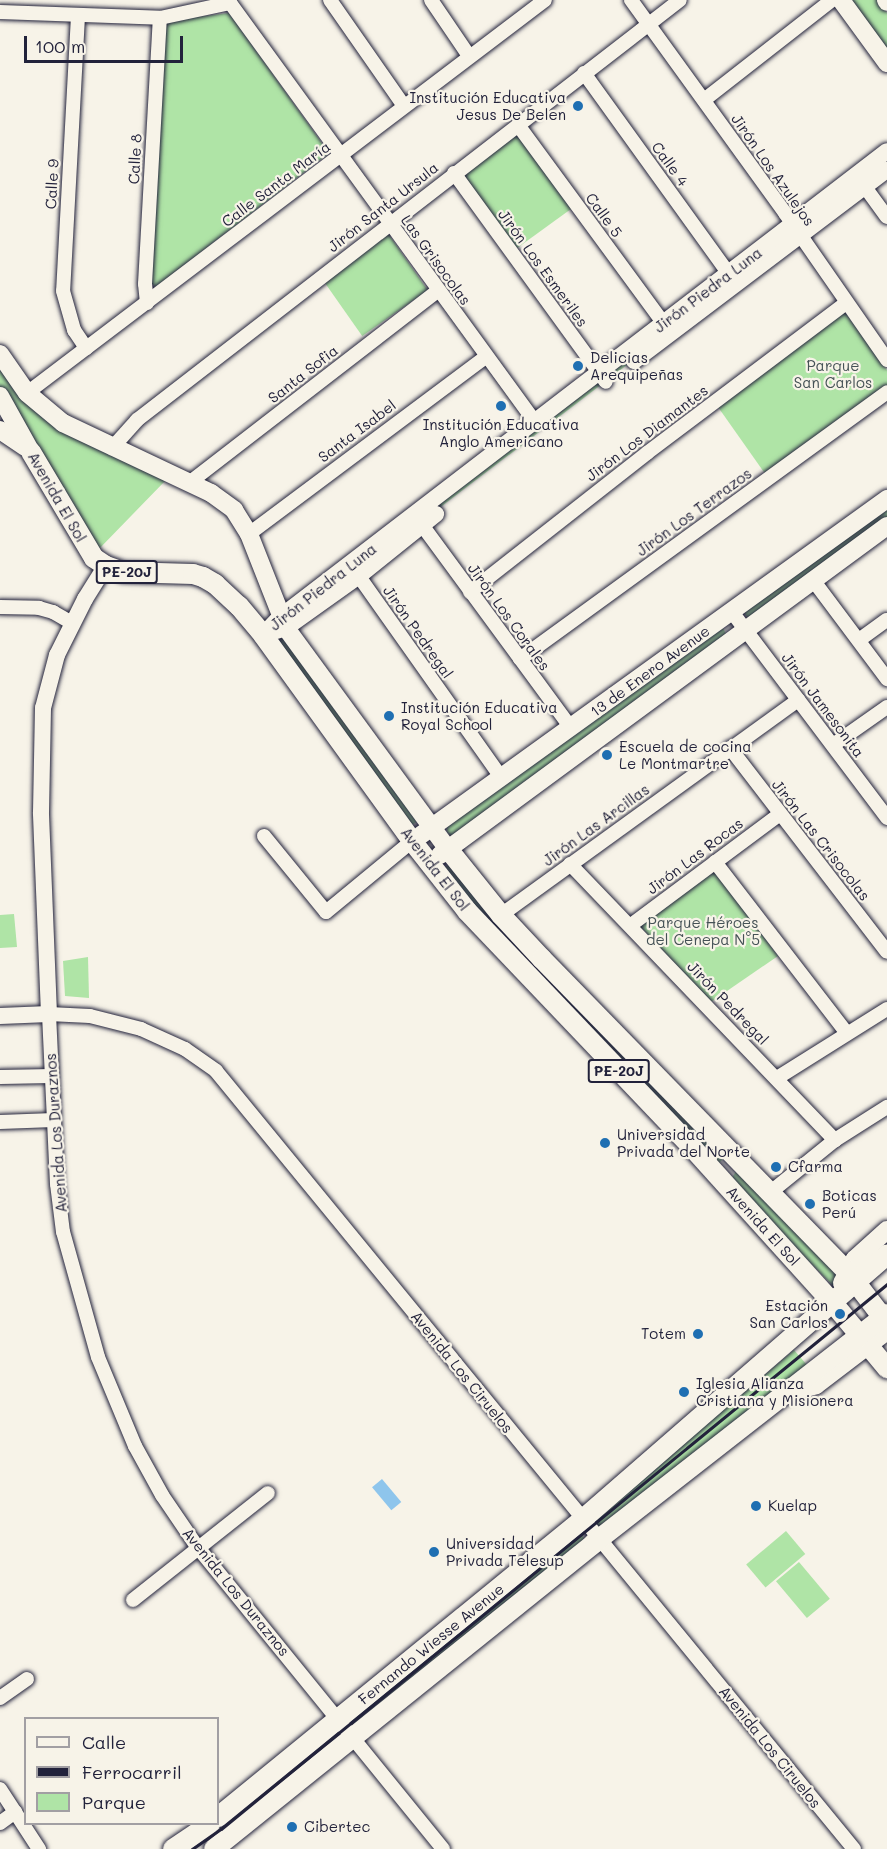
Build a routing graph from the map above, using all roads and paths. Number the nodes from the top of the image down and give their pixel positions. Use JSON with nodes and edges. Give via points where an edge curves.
{"nodes":[{"id":1,"x":330,"y":0,"type":"edge"},
{"id":2,"x":431,"y":0,"type":"edge"},
{"id":3,"x":631,"y":0,"type":"edge"},
{"id":4,"x":680,"y":0,"type":"edge"},
{"id":5,"x":832,"y":0,"type":"edge"},
{"id":6,"x":841,"y":0,"type":"edge"},
{"id":7,"x":229,"y":2,"type":"edge"},
{"id":8,"x":537,"y":2,"type":"edge"},
{"id":9,"x":0,"y":12,"type":"edge"},
{"id":10,"x":78,"y":16,"type":"junction"},
{"id":11,"x":160,"y":18,"type":"junction"},
{"id":12,"x":649,"y":25,"type":"junction"},
{"id":13,"x":469,"y":56,"type":"junction"},
{"id":14,"x":887,"y":63,"type":"edge"},
{"id":15,"x":584,"y":73,"type":"junction"},
{"id":16,"x":704,"y":100,"type":"junction"},
{"id":17,"x":404,"y":106,"type":"junction"},
{"id":18,"x":518,"y":125,"type":"junction"},
{"id":19,"x":887,"y":151,"type":"edge"},
{"id":20,"x":340,"y":156,"type":"junction"},
{"id":21,"x":887,"y":170,"type":"edge"},
{"id":22,"x":454,"y":173,"type":"junction"},
{"id":23,"x":865,"y":187,"type":"junction"},
{"id":24,"x":887,"y":217,"type":"edge"},
{"id":25,"x":389,"y":223,"type":"junction"},
{"id":26,"x":796,"y":231,"type":"junction"},
{"id":27,"x":729,"y":274,"type":"junction"},
{"id":28,"x":437,"y":291,"type":"junction"},
{"id":29,"x":147,"y":303,"type":"junction"},
{"id":30,"x":846,"y":303,"type":"junction"},
{"id":31,"x":664,"y":324,"type":"junction"},
{"id":32,"x":86,"y":348,"type":"junction"},
{"id":33,"x":0,"y":354,"type":"edge"},
{"id":34,"x":486,"y":357,"type":"junction"},
{"id":35,"x":887,"y":360,"type":"edge"},
{"id":36,"x":603,"y":377,"type":"junction"},
{"id":37,"x":887,"y":392,"type":"edge"},
{"id":38,"x":27,"y":393,"type":"junction"},
{"id":39,"x":0,"y":396,"type":"edge"},
{"id":40,"x":535,"y":422,"type":"junction"},
{"id":41,"x":0,"y":430,"type":"edge"},
{"id":42,"x":112,"y":448,"type":"junction"},
{"id":43,"x":31,"y":452,"type":"junction"},
{"id":44,"x":189,"y":483,"type":"junction"},
{"id":45,"x":887,"y":499,"type":"edge"},
{"id":46,"x":422,"y":525,"type":"junction"},
{"id":47,"x":887,"y":526,"type":"edge"},
{"id":48,"x":249,"y":534,"type":"junction"},
{"id":49,"x":106,"y":566,"type":"junction"},
{"id":50,"x":354,"y":570,"type":"junction"},
{"id":51,"x":813,"y":580,"type":"junction"},
{"id":52,"x":470,"y":592,"type":"junction"},
{"id":53,"x":0,"y":607,"type":"edge"},
{"id":54,"x":732,"y":612,"type":"junction"},
{"id":55,"x":887,"y":620,"type":"edge"},
{"id":56,"x":72,"y":623,"type":"junction"},
{"id":57,"x":283,"y":623,"type":"junction"},
{"id":58,"x":746,"y":629,"type":"junction"},
{"id":59,"x":263,"y":635,"type":"junction"},
{"id":60,"x":859,"y":640,"type":"junction"},
{"id":61,"x":520,"y":659,"type":"junction"},
{"id":62,"x":887,"y":679,"type":"edge"},
{"id":63,"x":798,"y":700,"type":"junction"},
{"id":64,"x":887,"y":707,"type":"edge"},
{"id":65,"x":571,"y":728,"type":"junction"},
{"id":66,"x":833,"y":745,"type":"junction"},
{"id":67,"x":730,"y":748,"type":"junction"},
{"id":68,"x":501,"y":777,"type":"junction"},
{"id":69,"x":780,"y":814,"type":"junction"},
{"id":70,"x":887,"y":818,"type":"edge"},
{"id":71,"x":431,"y":828,"type":"junction"},
{"id":72,"x":264,"y":836,"type":"dead end"},
{"id":73,"x":412,"y":841,"type":"junction"},
{"id":74,"x":448,"y":849,"type":"junction"},
{"id":75,"x":715,"y":862,"type":"junction"},
{"id":76,"x":429,"y":863,"type":"junction"},
{"id":77,"x":570,"y":864,"type":"junction"},
{"id":78,"x":501,"y":915,"type":"junction"},
{"id":79,"x":631,"y":925,"type":"junction"},
{"id":80,"x":887,"y":952,"type":"edge"},
{"id":81,"x":887,"y":1009,"type":"edge"},
{"id":82,"x":49,"y":1014,"type":"junction"},
{"id":83,"x":0,"y":1016,"type":"edge"},
{"id":84,"x":846,"y":1032,"type":"junction"},
{"id":85,"x":52,"y":1076,"type":"junction"},
{"id":86,"x":0,"y":1077,"type":"edge"},
{"id":87,"x":777,"y":1078,"type":"junction"},
{"id":88,"x":887,"y":1107,"type":"edge"},
{"id":89,"x":54,"y":1120,"type":"junction"},
{"id":90,"x":0,"y":1122,"type":"edge"},
{"id":91,"x":835,"y":1140,"type":"junction"},
{"id":92,"x":736,"y":1155,"type":"junction"},
{"id":93,"x":717,"y":1175,"type":"junction"},
{"id":94,"x":772,"y":1191,"type":"junction"},
{"id":95,"x":887,"y":1230,"type":"edge"},
{"id":96,"x":887,"y":1255,"type":"edge"},
{"id":97,"x":851,"y":1278,"type":"junction"},
{"id":98,"x":833,"y":1303,"type":"junction"},
{"id":99,"x":886,"y":1321,"type":"edge"},
{"id":100,"x":865,"y":1340,"type":"junction"},
{"id":101,"x":887,"y":1368,"type":"edge"},
{"id":102,"x":268,"y":1493,"type":"dead end"},
{"id":103,"x":583,"y":1520,"type":"junction"},
{"id":104,"x":599,"y":1539,"type":"junction"},
{"id":105,"x":198,"y":1548,"type":"junction"},
{"id":106,"x":133,"y":1600,"type":"dead end"},
{"id":107,"x":27,"y":1679,"type":"dead end"},
{"id":108,"x":0,"y":1698,"type":"edge"},
{"id":109,"x":339,"y":1719,"type":"junction"},
{"id":110,"x":353,"y":1737,"type":"junction"},
{"id":111,"x":282,"y":1765,"type":"junction"},
{"id":112,"x":297,"y":1783,"type":"junction"},
{"id":113,"x":0,"y":1789,"type":"edge"},
{"id":114,"x":15,"y":1812,"type":"junction"},
{"id":115,"x":219,"y":1816,"type":"edge"},
{"id":116,"x":0,"y":1823,"type":"edge"},
{"id":117,"x":209,"y":1825,"type":"edge"},
{"id":118,"x":39,"y":1849,"type":"edge"},
{"id":119,"x":173,"y":1849,"type":"edge"},
{"id":120,"x":214,"y":1849,"type":"edge"},
{"id":121,"x":443,"y":1849,"type":"edge"},
{"id":122,"x":854,"y":1849,"type":"edge"}],
"edges":[{"from":1,"to":17,"type":"street"},
{"from":2,"to":13,"type":"street"},
{"from":3,"to":12,"type":"street","name":"Jirón Los Azulejos"},
{"from":4,"to":12,"type":"street","name":"Jirón Santa Ursula"},
{"from":5,"to":16,"type":"street"},
{"from":6,"to":14,"type":"main road"},
{"from":7,"to":11,"type":"street"},
{"from":7,"to":20,"type":"street","name":"Las Grisocolas"},
{"from":8,"to":13,"type":"street","name":"Calle Santa María"},
{"from":9,"to":10,"type":"street"},
{"from":10,"to":11,"type":"street"},
{"from":10,"to":32,"type":"street","name":"Calle 9","via":[[63,291],[74,330]]},
{"from":11,"to":29,"type":"street","name":"Calle 8"},
{"from":12,"to":15,"type":"street","name":"Jirón Santa Ursula"},
{"from":12,"to":16,"type":"street","name":"Jirón Los Azulejos"},
{"from":13,"to":17,"type":"street","name":"Calle Santa María"},
{"from":15,"to":18,"type":"street","name":"Jirón Santa Ursula"},
{"from":15,"to":27,"type":"street","name":"Calle 4"},
{"from":16,"to":26,"type":"street","name":"Jirón Los Azulejos"},
{"from":17,"to":20,"type":"street","name":"Calle Santa María"},
{"from":18,"to":22,"type":"street","name":"Jirón Santa Ursula"},
{"from":18,"to":31,"type":"street","name":"Calle 5"},
{"from":19,"to":26,"type":"street","name":"Jirón Piedra Luna"},
{"from":20,"to":25,"type":"street","name":"Las Grisocolas"},
{"from":20,"to":29,"type":"street","name":"Calle Santa María"},
{"from":21,"to":23,"type":"street","name":"Jirón Piedra Luna"},
{"from":22,"to":25,"type":"street","name":"Jirón Santa Ursula"},
{"from":22,"to":36,"type":"street","name":"Jirón Los Esmeriles"},
{"from":23,"to":24,"type":"street"},
{"from":23,"to":26,"type":"street","name":"Jirón Piedra Luna"},
{"from":25,"to":28,"type":"street","name":"Las Grisocolas"},
{"from":25,"to":42,"type":"street","name":"Jirón Santa Ursula","via":[[137,420]]},
{"from":26,"to":27,"type":"street","name":"Jirón Piedra Luna"},
{"from":26,"to":30,"type":"street","name":"Jirón Los Azulejos"},
{"from":26,"to":36,"type":"street","name":"Jirón Piedra Luna"},
{"from":27,"to":31,"type":"street","name":"Jirón Piedra Luna"},
{"from":28,"to":34,"type":"street","name":"Las Grisocolas"},
{"from":28,"to":44,"type":"street","name":"Santa Sofia"},
{"from":29,"to":32,"type":"street","name":"Calle Santa María"},
{"from":30,"to":35,"type":"street","name":"Jirón Los Azulejos"},
{"from":30,"to":52,"type":"street","name":"Jirón Los Diamantes"},
{"from":31,"to":36,"type":"street","name":"Jirón Piedra Luna"},
{"from":32,"to":38,"type":"street","name":"Calle Santa María"},
{"from":33,"to":38,"type":"main road","name":"Avenida El Sol"},
{"from":34,"to":40,"type":"street","name":"Las Grisocolas"},
{"from":34,"to":48,"type":"street","name":"Santa Isabel"},
{"from":36,"to":40,"type":"street","name":"Jirón Piedra Luna"},
{"from":36,"to":46,"type":"street","name":"Jirón Piedra Luna"},
{"from":37,"to":61,"type":"street","name":"Jirón Los Terrazos"},
{"from":38,"to":42,"type":"main road","name":"Avenida El Sol","via":[[63,423]]},
{"from":39,"to":43,"type":"main road","name":"Avenida El Sol"},
{"from":40,"to":50,"type":"street","name":"Jirón Piedra Luna"},
{"from":41,"to":43,"type":"main road","number":"PE-20J"},
{"from":42,"to":44,"type":"main road","name":"Avenida El Sol"},
{"from":43,"to":49,"type":"main road","name":"Avenida El Sol","number":"PE-20J","via":[[88,550]]},
{"from":44,"to":48,"type":"main road","name":"Avenida El Sol","via":[[223,500]]},
{"from":45,"to":54,"type":"main road","name":"13 de Enero Avenue"},
{"from":46,"to":50,"type":"street","name":"Jirón Piedra Luna"},
{"from":46,"to":52,"type":"street","name":"Jirón Los Corales"},
{"from":47,"to":51,"type":"main road","name":"13 de Enero Avenue"},
{"from":48,"to":57,"type":"main road","name":"Avenida El Sol"},
{"from":49,"to":56,"type":"street","name":"Avenida Los Duraznos"},
{"from":49,"to":59,"type":"main road","name":"Avenida El Sol","number":"PE-20J","via":[[123,572],[203,577],[228,595]]},
{"from":50,"to":57,"type":"street","name":"Jirón Piedra Luna"},
{"from":50,"to":68,"type":"street","name":"Jirón Pedregal"},
{"from":51,"to":58,"type":"main road","name":"13 de Enero Avenue"},
{"from":51,"to":60,"type":"street"},
{"from":52,"to":61,"type":"street","name":"Jirón Los Corales"},
{"from":53,"to":56,"type":"street","via":[[39,608]]},
{"from":54,"to":58,"type":"street","name":"Jirón Jamesonita"},
{"from":54,"to":65,"type":"main road","name":"13 de Enero Avenue"},
{"from":55,"to":60,"type":"street"},
{"from":56,"to":82,"type":"street","name":"Avenida Los Duraznos","via":[[50,674],[41,726]]},
{"from":57,"to":59,"type":"street","name":"Jirón Piedra Luna"},
{"from":57,"to":71,"type":"main road","name":"Avenida El Sol","number":"PE-20J"},
{"from":58,"to":63,"type":"street","name":"Jirón Jamesonita"},
{"from":58,"to":74,"type":"main road","name":"13 de Enero Avenue"},
{"from":59,"to":73,"type":"main road","name":"Avenida El Sol","number":"PE-20J"},
{"from":60,"to":62,"type":"street"},
{"from":61,"to":65,"type":"street","name":"Jirón Los Corales"},
{"from":63,"to":66,"type":"street","name":"Jirón Jamesonita"},
{"from":63,"to":67,"type":"street","name":"Jirón Las Arcillas"},
{"from":64,"to":66,"type":"street"},
{"from":65,"to":68,"type":"main road","name":"13 de Enero Avenue"},
{"from":66,"to":70,"type":"street","name":"Jirón Jamesonita"},
{"from":67,"to":69,"type":"street","name":"Jirón Las Crisocolas"},
{"from":67,"to":77,"type":"street","name":"Jirón Las Arcillas"},
{"from":68,"to":71,"type":"main road","name":"13 de Enero Avenue"},
{"from":69,"to":75,"type":"street","name":"Jirón Las Rocas"},
{"from":69,"to":80,"type":"street","name":"Jirón Las Crisocolas"},
{"from":71,"to":73,"type":"main road","name":"13 de Enero Avenue"},
{"from":71,"to":74,"type":"main road","name":"Avenida El Sol","number":"PE-20J"},
{"from":72,"to":73,"type":"street","via":[[326,912]]},
{"from":73,"to":76,"type":"main road","name":"Avenida El Sol","number":"PE-20J"},
{"from":74,"to":76,"type":"main road","name":"13 de Enero Avenue"},
{"from":74,"to":78,"type":"main road","name":"Avenida El Sol","number":"PE-20J"},
{"from":75,"to":79,"type":"street","name":"Jirón Las Rocas"},
{"from":75,"to":84,"type":"street"},
{"from":76,"to":93,"type":"main road","name":"Avenida El Sol","number":"PE-20J","via":[[486,933]]},
{"from":77,"to":78,"type":"street","name":"Jirón Las Arcillas"},
{"from":77,"to":79,"type":"street","name":"Jirón Pedregal"},
{"from":78,"to":92,"type":"main road","name":"Avenida El Sol","number":"PE-20J"},
{"from":79,"to":87,"type":"street","name":"Jirón Pedregal"},
{"from":81,"to":84,"type":"street"},
{"from":82,"to":83,"type":"street","name":"Avenida Los Ciruelos"},
{"from":82,"to":85,"type":"street","name":"Avenida Los Duraznos"},
{"from":82,"to":103,"type":"street","name":"Avenida Los Ciruelos","via":[[90,1016],[141,1029],[185,1048],[216,1071]]},
{"from":84,"to":87,"type":"street"},
{"from":85,"to":86,"type":"street"},
{"from":85,"to":89,"type":"street","name":"Avenida Los Duraznos"},
{"from":87,"to":91,"type":"street","name":"Jirón Pedregal"},
{"from":88,"to":91,"type":"street"},
{"from":89,"to":90,"type":"street"},
{"from":89,"to":105,"type":"street","name":"Avenida Los Duraznos","via":[[63,1232],[98,1357],[135,1446]]},
{"from":91,"to":94,"type":"street"},
{"from":92,"to":93,"type":"main road"},
{"from":92,"to":94,"type":"main road","name":"Avenida El Sol","number":"PE-20J"},
{"from":93,"to":98,"type":"main road","name":"Avenida El Sol","number":"PE-20J"},
{"from":94,"to":97,"type":"main road","name":"Avenida El Sol","number":"PE-20J"},
{"from":95,"to":97,"type":"main road","via":[[855,1259]]},
{"from":96,"to":97,"type":"main road","name":"Fernando Wiesse Avenue"},
{"from":97,"to":98,"type":"main road","name":"Fernando Wiesse Avenue"},
{"from":97,"to":99,"type":"main road","name":"Avenida El Sol","number":"PE-20J"},
{"from":98,"to":100,"type":"main road","name":"Avenida El Sol","number":"PE-20J"},
{"from":98,"to":103,"type":"main road","name":"Fernando Wiesse Avenue"},
{"from":99,"to":100,"type":"main road","name":"Fernando Wiesse Avenue"},
{"from":100,"to":101,"type":"main road","name":"Avenida El Sol","number":"PE-20J"},
{"from":100,"to":104,"type":"main road","name":"Fernando Wiesse Avenue","via":[[787,1393]]},
{"from":102,"to":105,"type":"street"},
{"from":103,"to":104,"type":"street","name":"Avenida Los Ciruelos"},
{"from":103,"to":109,"type":"main road","name":"Fernando Wiesse Avenue"},
{"from":104,"to":110,"type":"main road","name":"Fernando Wiesse Avenue"},
{"from":104,"to":122,"type":"street","name":"Avenida Los Ciruelos"},
{"from":105,"to":106,"type":"street"},
{"from":105,"to":109,"type":"street","name":"Avenida Los Duraznos"},
{"from":107,"to":108,"type":"street"},
{"from":109,"to":110,"type":"street","name":"Avenida Los Duraznos"},
{"from":109,"to":111,"type":"main road","name":"Fernando Wiesse Avenue"},
{"from":110,"to":112,"type":"main road","name":"Fernando Wiesse Avenue"},
{"from":110,"to":121,"type":"street","name":"Avenida Los Duraznos"},
{"from":111,"to":112,"type":"main road"},
{"from":111,"to":115,"type":"main road","name":"Fernando Wiesse Avenue"},
{"from":112,"to":120,"type":"main road","name":"Fernando Wiesse Avenue"},
{"from":113,"to":114,"type":"street"},
{"from":114,"to":116,"type":"street"},
{"from":114,"to":118,"type":"street"},
{"from":117,"to":119,"type":"main road"}]}
